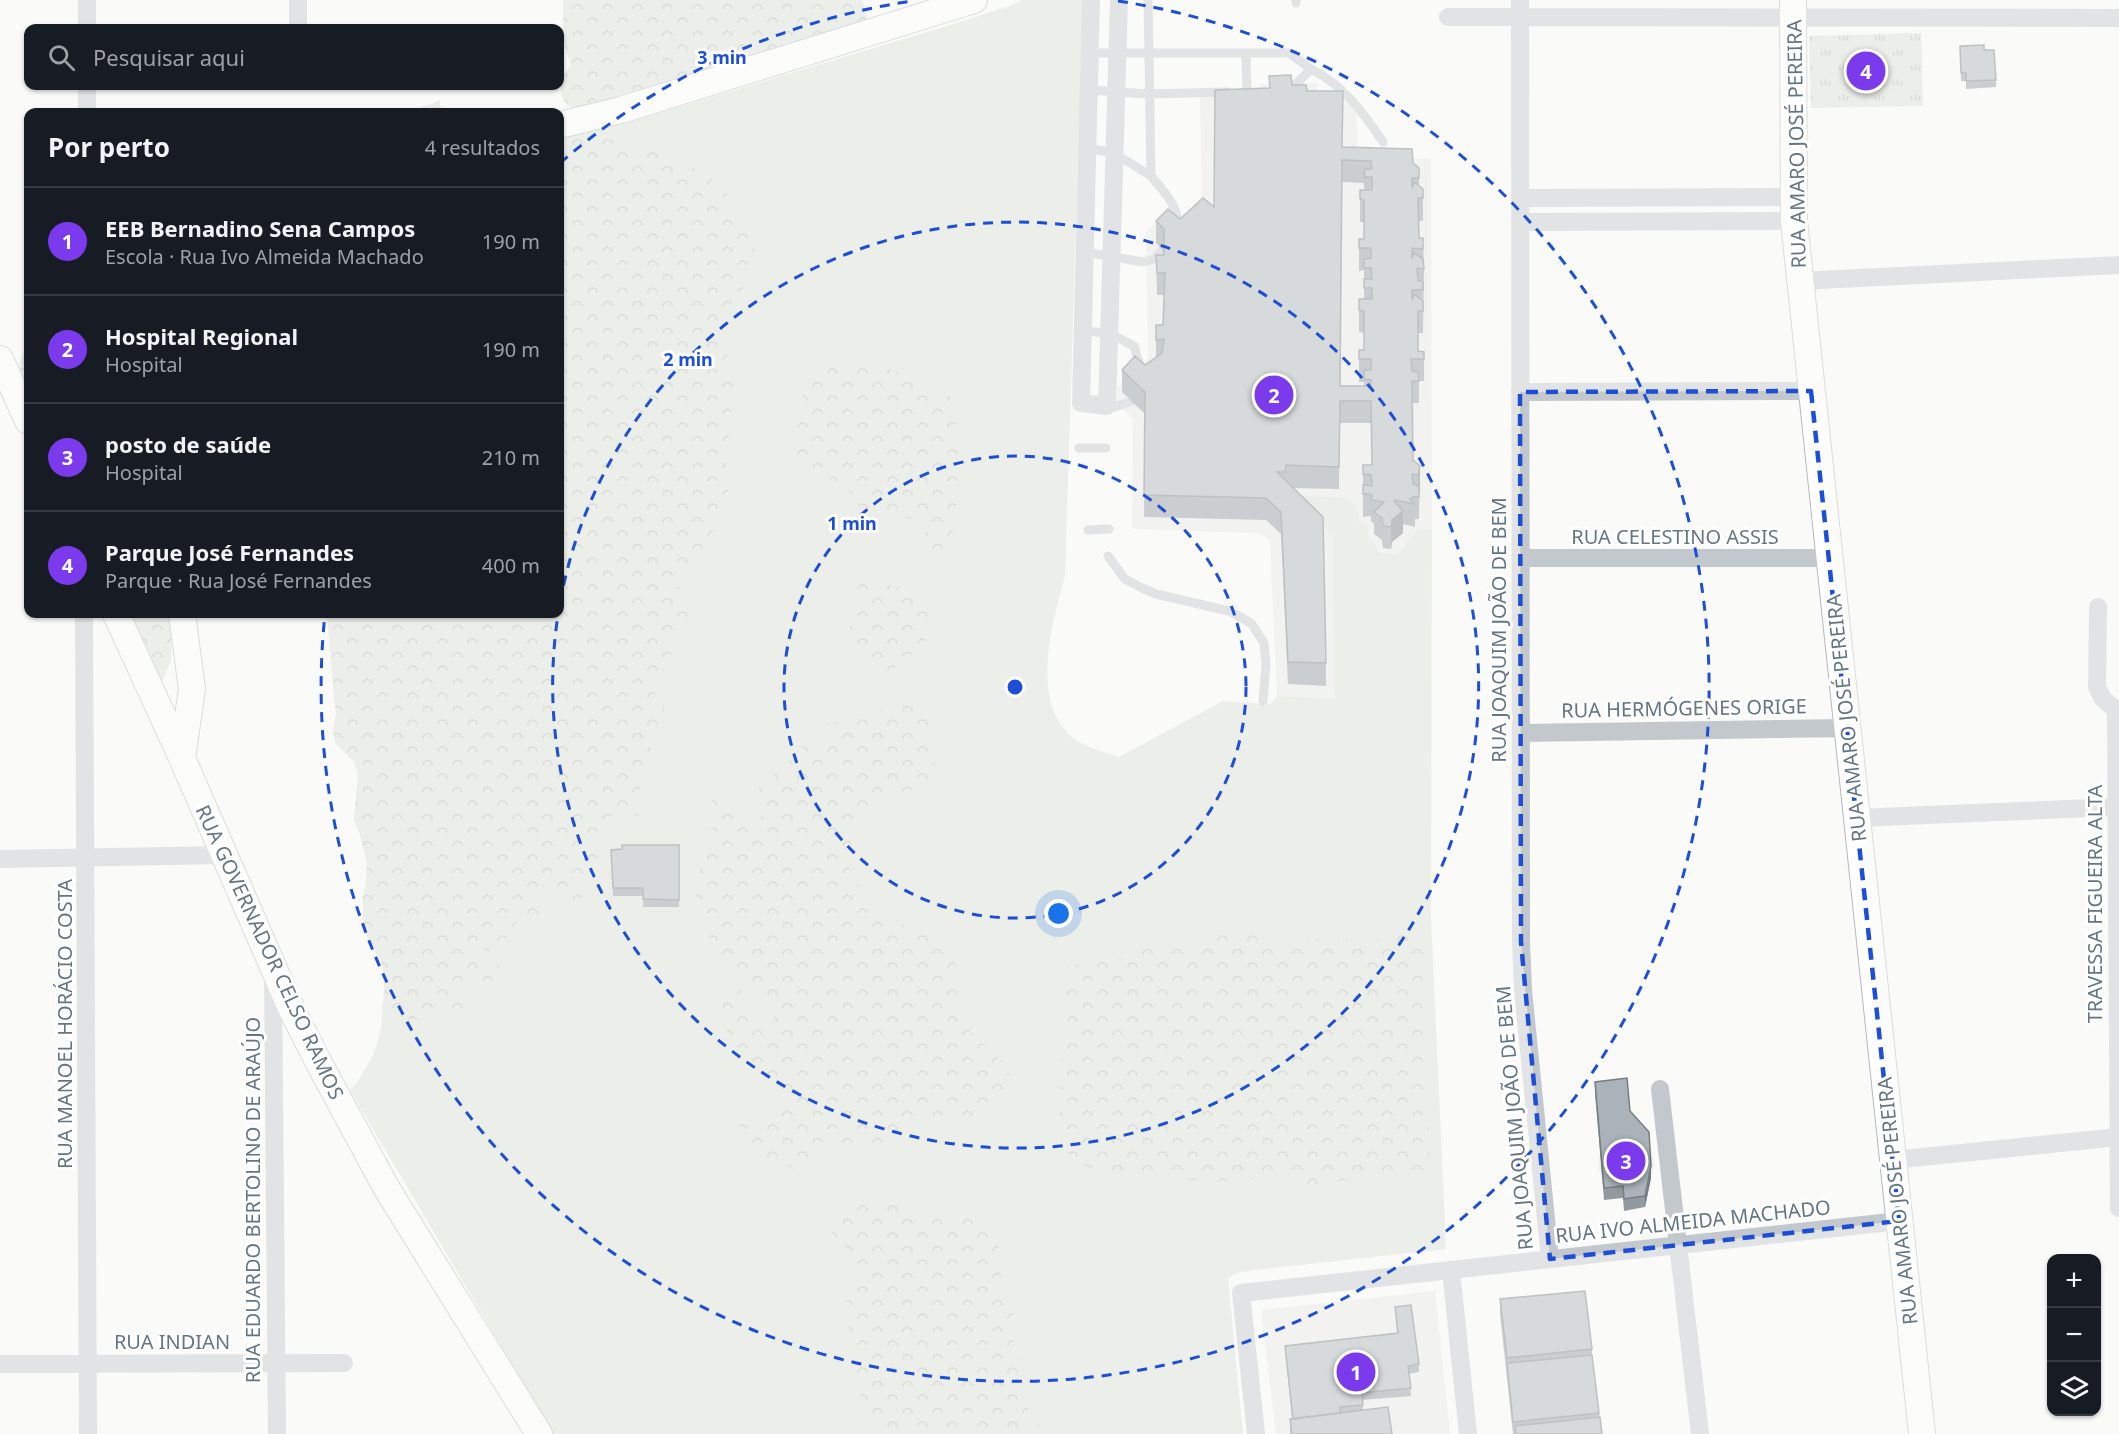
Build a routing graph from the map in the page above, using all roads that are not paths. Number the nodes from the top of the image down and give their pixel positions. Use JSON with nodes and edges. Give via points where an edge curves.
{"nodes":[{"id":1,"x":87,"y":0,"type":"edge"},
{"id":2,"x":298,"y":0,"type":"edge"},
{"id":3,"x":974,"y":0,"type":"edge"},
{"id":4,"x":1091,"y":0,"type":"edge"},
{"id":5,"x":1119,"y":0,"type":"edge"},
{"id":6,"x":1148,"y":0,"type":"edge"},
{"id":7,"x":1521,"y":8,"type":"edge"},
{"id":8,"x":1793,"y":9,"type":"edge"},
{"id":9,"x":1448,"y":17,"type":"dead end"},
{"id":10,"x":2119,"y":18,"type":"edge"},
{"id":11,"x":87,"y":24,"type":"edge"},
{"id":12,"x":298,"y":24,"type":"edge"},
{"id":13,"x":1090,"y":53,"type":"junction"},
{"id":14,"x":1246,"y":53,"type":"junction"},
{"id":15,"x":1117,"y":54,"type":"junction"},
{"id":16,"x":1148,"y":54,"type":"junction"},
{"id":17,"x":1311,"y":69,"type":"junction"},
{"id":18,"x":87,"y":90,"type":"edge"},
{"id":19,"x":1089,"y":90,"type":"junction"},
{"id":20,"x":1116,"y":91,"type":"junction"},
{"id":21,"x":1277,"y":91,"type":"edge"},
{"id":22,"x":1148,"y":94,"type":"junction"},
{"id":23,"x":87,"y":108,"type":"edge"},
{"id":24,"x":564,"y":124,"type":"edge"},
{"id":25,"x":1383,"y":141,"type":"dead end"},
{"id":26,"x":1087,"y":148,"type":"junction"},
{"id":27,"x":1114,"y":153,"type":"junction"},
{"id":28,"x":1150,"y":176,"type":"junction"},
{"id":29,"x":1520,"y":198,"type":"junction"},
{"id":30,"x":1794,"y":209,"type":"junction"},
{"id":31,"x":1520,"y":222,"type":"junction"},
{"id":32,"x":1175,"y":237,"type":"edge"},
{"id":33,"x":1162,"y":250,"type":"edge"},
{"id":34,"x":1085,"y":252,"type":"junction"},
{"id":35,"x":1111,"y":256,"type":"junction"},
{"id":36,"x":2119,"y":265,"type":"edge"},
{"id":37,"x":1799,"y":281,"type":"junction"},
{"id":38,"x":1082,"y":331,"type":"junction"},
{"id":39,"x":1109,"y":333,"type":"junction"},
{"id":40,"x":0,"y":358,"type":"edge"},
{"id":41,"x":1141,"y":384,"type":"edge"},
{"id":42,"x":1811,"y":390,"type":"junction"},
{"id":43,"x":1521,"y":392,"type":"junction"},
{"id":44,"x":1131,"y":401,"type":"edge"},
{"id":45,"x":1107,"y":406,"type":"junction"},
{"id":46,"x":24,"y":412,"type":"edge"},
{"id":47,"x":1079,"y":448,"type":"dead end"},
{"id":48,"x":1106,"y":448,"type":"dead end"},
{"id":49,"x":1109,"y":529,"type":"dead end"},
{"id":50,"x":1088,"y":530,"type":"dead end"},
{"id":51,"x":1108,"y":556,"type":"dead end"},
{"id":52,"x":1521,"y":558,"type":"junction"},
{"id":53,"x":1829,"y":558,"type":"junction"},
{"id":54,"x":2098,"y":607,"type":"dead end"},
{"id":55,"x":84,"y":618,"type":"edge"},
{"id":56,"x":118,"y":618,"type":"edge"},
{"id":57,"x":183,"y":618,"type":"edge"},
{"id":58,"x":1263,"y":702,"type":"dead end"},
{"id":59,"x":2117,"y":710,"type":"edge"},
{"id":60,"x":1847,"y":728,"type":"junction"},
{"id":61,"x":1521,"y":733,"type":"junction"},
{"id":62,"x":182,"y":758,"type":"junction"},
{"id":63,"x":2116,"y":807,"type":"junction"},
{"id":64,"x":1856,"y":818,"type":"junction"},
{"id":65,"x":224,"y":855,"type":"junction"},
{"id":66,"x":85,"y":858,"type":"junction"},
{"id":67,"x":0,"y":860,"type":"edge"},
{"id":68,"x":2118,"y":920,"type":"edge"},
{"id":69,"x":273,"y":966,"type":"junction"},
{"id":70,"x":1660,"y":1089,"type":"dead end"},
{"id":71,"x":2119,"y":1137,"type":"edge"},
{"id":72,"x":1893,"y":1160,"type":"junction"},
{"id":73,"x":2119,"y":1208,"type":"edge"},
{"id":74,"x":1899,"y":1221,"type":"junction"},
{"id":75,"x":1678,"y":1245,"type":"junction"},
{"id":76,"x":1550,"y":1259,"type":"junction"},
{"id":77,"x":1451,"y":1270,"type":"junction"},
{"id":78,"x":88,"y":1363,"type":"junction"},
{"id":79,"x":276,"y":1363,"type":"junction"},
{"id":80,"x":344,"y":1363,"type":"dead end"},
{"id":81,"x":0,"y":1364,"type":"edge"},
{"id":82,"x":88,"y":1434,"type":"edge"},
{"id":83,"x":277,"y":1434,"type":"edge"},
{"id":84,"x":539,"y":1434,"type":"edge"},
{"id":85,"x":1256,"y":1434,"type":"edge"},
{"id":86,"x":1468,"y":1434,"type":"edge"},
{"id":87,"x":1700,"y":1434,"type":"edge"},
{"id":88,"x":1922,"y":1434,"type":"edge"}],
"edges":[{"from":1,"to":11,"type":"street"},
{"from":2,"to":12,"type":"street"},
{"from":3,"to":24,"type":"street","via":[[621,110]]},
{"from":4,"to":13,"type":"street"},
{"from":5,"to":15,"type":"street"},
{"from":6,"to":16,"type":"lane"},
{"from":7,"to":8,"type":"street"},
{"from":7,"to":9,"type":"street"},
{"from":7,"to":29,"type":"street","name":"RUA JOAQUIM JOÃO DE BEM"},
{"from":8,"to":10,"type":"street"},
{"from":8,"to":30,"type":"street","name":"RUA AMARO JOSÉ PEREIRA"},
{"from":13,"to":15,"type":"lane"},
{"from":13,"to":19,"type":"street"},
{"from":14,"to":16,"type":"lane"},
{"from":14,"to":17,"type":"lane","via":[[1289,53]]},
{"from":14,"to":22,"type":"lane","via":[[1252,92]]},
{"from":15,"to":16,"type":"lane"},
{"from":15,"to":20,"type":"street"},
{"from":16,"to":22,"type":"lane"},
{"from":17,"to":21,"type":"lane","via":[[1287,91]]},
{"from":17,"to":25,"type":"lane","via":[[1347,95]]},
{"from":18,"to":23,"type":"street"},
{"from":19,"to":20,"type":"lane"},
{"from":19,"to":26,"type":"street"},
{"from":20,"to":22,"type":"lane"},
{"from":20,"to":27,"type":"street"},
{"from":22,"to":28,"type":"lane"},
{"from":26,"to":27,"type":"lane"},
{"from":26,"to":34,"type":"street"},
{"from":27,"to":28,"type":"lane"},
{"from":27,"to":35,"type":"street"},
{"from":28,"to":32,"type":"lane","via":[[1174,208],[1179,221]]},
{"from":29,"to":30,"type":"street"},
{"from":29,"to":31,"type":"street","name":"RUA JOAQUIM JOÃO DE BEM"},
{"from":30,"to":31,"type":"street"},
{"from":30,"to":37,"type":"street","name":"RUA AMARO JOSÉ PEREIRA"},
{"from":31,"to":43,"type":"street","name":"RUA JOAQUIM JOÃO DE BEM"},
{"from":33,"to":35,"type":"lane","via":[[1154,259],[1143,262]]},
{"from":34,"to":35,"type":"lane"},
{"from":34,"to":38,"type":"street"},
{"from":35,"to":39,"type":"street"},
{"from":36,"to":37,"type":"street"},
{"from":37,"to":42,"type":"street","name":"RUA AMARO JOSÉ PEREIRA"},
{"from":38,"to":39,"type":"lane"},
{"from":38,"to":45,"type":"street","via":[[1081,403]]},
{"from":39,"to":41,"type":"lane","via":[[1134,346]]},
{"from":39,"to":45,"type":"street"},
{"from":40,"to":46,"type":"street"},
{"from":42,"to":43,"type":"street"},
{"from":42,"to":53,"type":"street","name":"RUA AMARO JOSÉ PEREIRA"},
{"from":43,"to":52,"type":"street","name":"RUA JOAQUIM JOÃO DE BEM"},
{"from":44,"to":45,"type":"lane"},
{"from":47,"to":48,"type":"lane"},
{"from":49,"to":50,"type":"lane"},
{"from":51,"to":58,"type":"lane","via":[[1125,579],[1142,588],[1229,611],[1251,623],[1264,643]]},
{"from":52,"to":53,"type":"street","name":"RUA CELESTINO ASSIS"},
{"from":52,"to":61,"type":"street","name":"RUA JOAQUIM JOÃO DE BEM"},
{"from":53,"to":60,"type":"street","name":"RUA AMARO JOSÉ PEREIRA"},
{"from":54,"to":59,"type":"street","name":"TRAVESSA FIGUEIRA ALTA","via":[[2097,687],[2103,699]]},
{"from":55,"to":66,"type":"street","name":"RUA MANOEL HORÁCIO COSTA"},
{"from":56,"to":62,"type":"street","name":"RUA GOVERNADOR CELSO RAMOS"},
{"from":57,"to":62,"type":"street","via":[[192,689]]},
{"from":59,"to":63,"type":"street","name":"TRAVESSA FIGUEIRA ALTA"},
{"from":60,"to":61,"type":"street","name":"RUA HERMÓGENES ORIGE"},
{"from":60,"to":64,"type":"street","name":"RUA AMARO JOSÉ PEREIRA"},
{"from":61,"to":76,"type":"street","name":"RUA JOAQUIM JOÃO DE BEM","via":[[1523,981]]},
{"from":62,"to":65,"type":"street","name":"RUA GOVERNADOR CELSO RAMOS"},
{"from":63,"to":64,"type":"street"},
{"from":63,"to":68,"type":"street","name":"TRAVESSA FIGUEIRA ALTA"},
{"from":64,"to":72,"type":"street","name":"RUA AMARO JOSÉ PEREIRA"},
{"from":65,"to":66,"type":"street"},
{"from":65,"to":69,"type":"street","name":"RUA GOVERNADOR CELSO RAMOS"},
{"from":66,"to":67,"type":"street"},
{"from":66,"to":78,"type":"street","name":"RUA MANOEL HORÁCIO COSTA"},
{"from":68,"to":71,"type":"street","name":"TRAVESSA FIGUEIRA ALTA"},
{"from":69,"to":79,"type":"street","name":"RUA EDUARDO BERTOLINO DE ARAÚJO"},
{"from":69,"to":84,"type":"street","name":"RUA GOVERNADOR CELSO RAMOS","via":[[371,1161]]},
{"from":70,"to":75,"type":"street"},
{"from":71,"to":72,"type":"street"},
{"from":71,"to":73,"type":"street","name":"TRAVESSA FIGUEIRA ALTA"},
{"from":72,"to":74,"type":"street","name":"RUA AMARO JOSÉ PEREIRA"},
{"from":74,"to":75,"type":"street","name":"RUA IVO ALMEIDA MACHADO"},
{"from":74,"to":88,"type":"street","name":"RUA AMARO JOSÉ PEREIRA"},
{"from":75,"to":76,"type":"street","name":"RUA IVO ALMEIDA MACHADO"},
{"from":75,"to":87,"type":"street"},
{"from":76,"to":77,"type":"street","name":"RUA IVO ALMEIDA MACHADO"},
{"from":77,"to":85,"type":"street","name":"RUA IVO ALMEIDA MACHADO","via":[[1241,1293]]},
{"from":77,"to":86,"type":"street"},
{"from":78,"to":79,"type":"street","name":"RUA INDIAN"},
{"from":78,"to":81,"type":"street","name":"RUA INDIAN"},
{"from":78,"to":82,"type":"street","name":"RUA MANOEL HORÁCIO COSTA"},
{"from":79,"to":80,"type":"street","name":"RUA INDIAN"},
{"from":79,"to":83,"type":"street","name":"RUA EDUARDO BERTOLINO DE ARAÚJO"}]}
